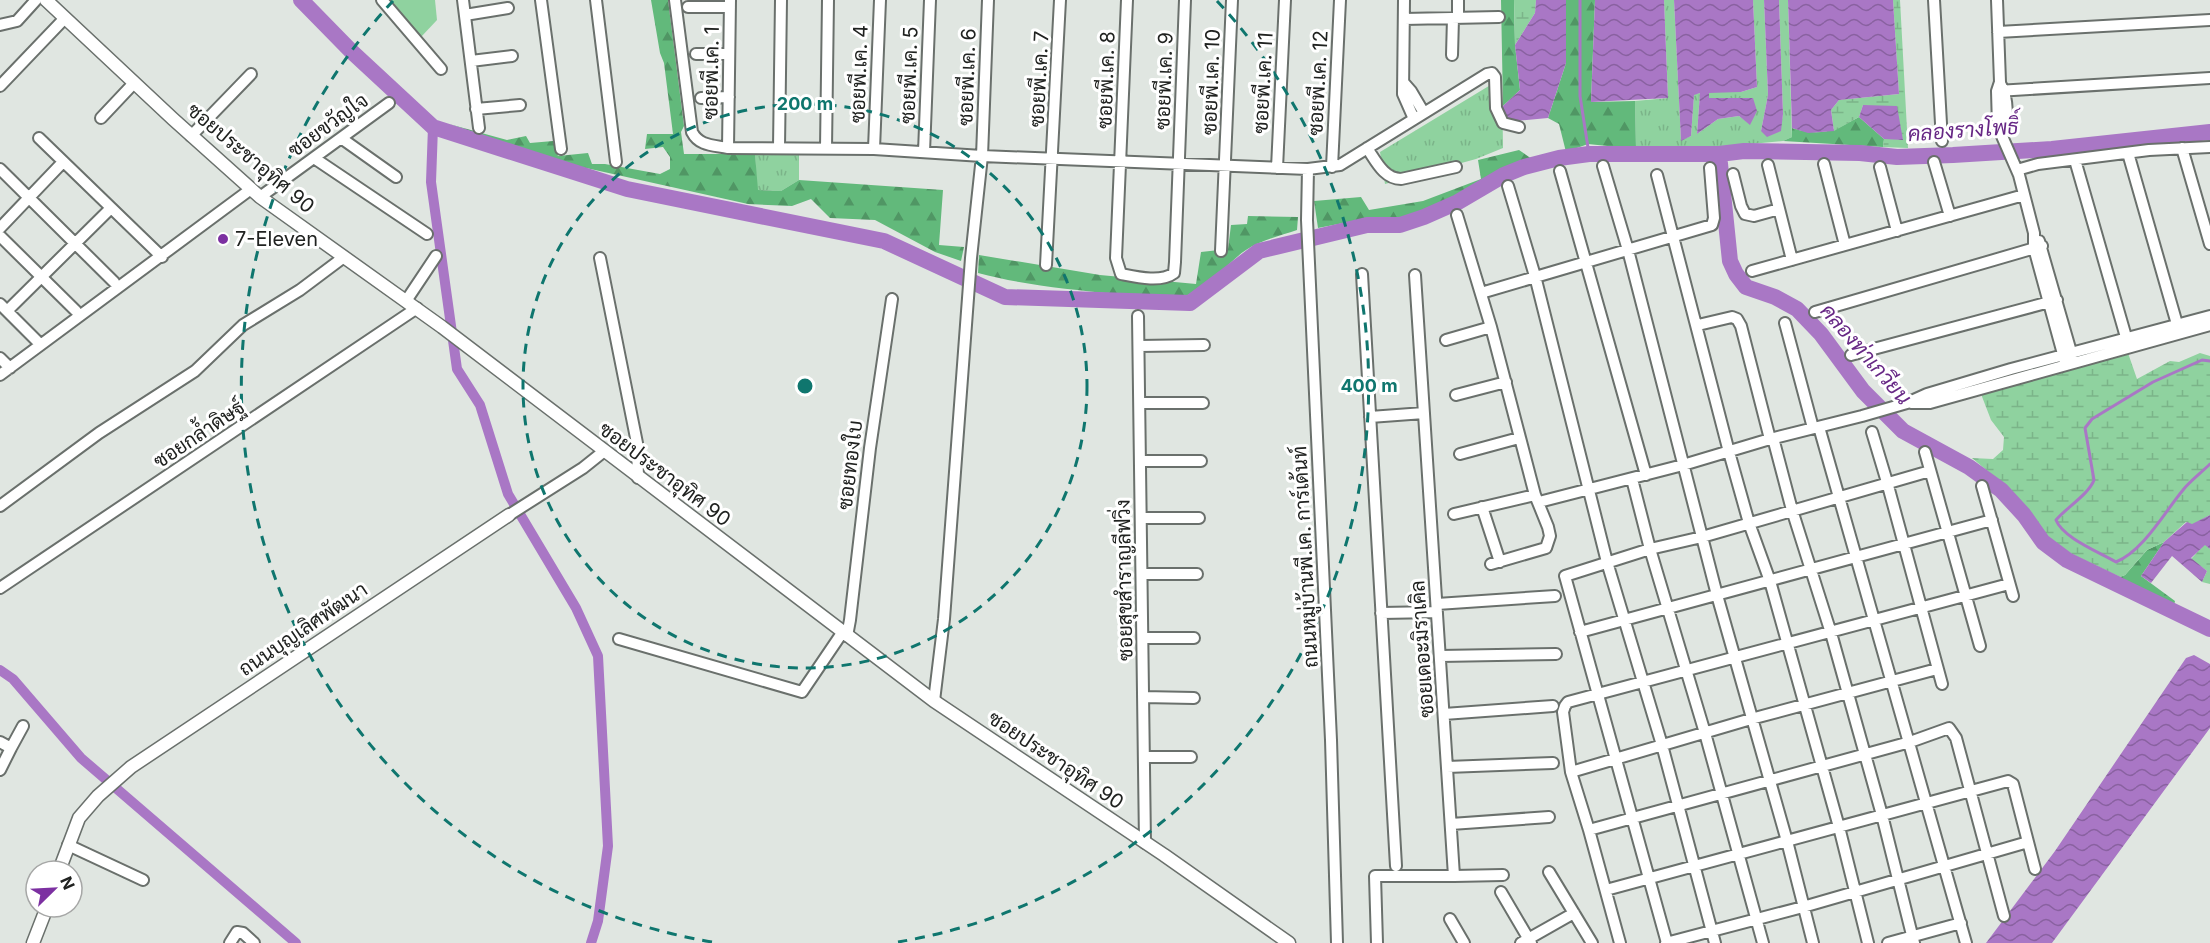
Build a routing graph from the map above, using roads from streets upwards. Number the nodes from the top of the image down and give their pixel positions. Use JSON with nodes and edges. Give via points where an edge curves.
{"nodes":[{"id":1,"x":36,"y":0,"type":"edge"},
{"id":2,"x":46,"y":0,"type":"edge"},
{"id":3,"x":382,"y":0,"type":"edge"},
{"id":4,"x":463,"y":0,"type":"edge"},
{"id":5,"x":541,"y":0,"type":"edge"},
{"id":6,"x":596,"y":0,"type":"edge"},
{"id":7,"x":675,"y":0,"type":"edge"},
{"id":8,"x":781,"y":0,"type":"edge"},
{"id":9,"x":828,"y":0,"type":"edge"},
{"id":10,"x":880,"y":0,"type":"edge"},
{"id":11,"x":930,"y":0,"type":"edge"},
{"id":12,"x":988,"y":0,"type":"edge"},
{"id":13,"x":1060,"y":0,"type":"edge"},
{"id":14,"x":1127,"y":0,"type":"edge"},
{"id":15,"x":1185,"y":0,"type":"edge"},
{"id":16,"x":1232,"y":0,"type":"edge"},
{"id":17,"x":1285,"y":0,"type":"edge"},
{"id":18,"x":1340,"y":0,"type":"edge"},
{"id":19,"x":1404,"y":0,"type":"edge"},
{"id":20,"x":1458,"y":0,"type":"edge"},
{"id":21,"x":1934,"y":0,"type":"edge"},
{"id":22,"x":1997,"y":0,"type":"edge"},
{"id":23,"x":730,"y":4,"type":"edge"},
{"id":24,"x":688,"y":7,"type":"dead end"},
{"id":25,"x":508,"y":8,"type":"dead end"},
{"id":26,"x":465,"y":15,"type":"junction"},
{"id":27,"x":1499,"y":17,"type":"dead end"},
{"id":28,"x":65,"y":18,"type":"junction"},
{"id":29,"x":1455,"y":18,"type":"junction"},
{"id":30,"x":1404,"y":19,"type":"junction"},
{"id":31,"x":2210,"y":20,"type":"edge"},
{"id":32,"x":0,"y":25,"type":"edge"},
{"id":33,"x":1998,"y":32,"type":"junction"},
{"id":34,"x":696,"y":54,"type":"dead end"},
{"id":35,"x":729,"y":54,"type":"junction"},
{"id":36,"x":1452,"y":55,"type":"dead end"},
{"id":37,"x":512,"y":56,"type":"dead end"},
{"id":38,"x":471,"y":61,"type":"junction"},
{"id":39,"x":441,"y":69,"type":"dead end"},
{"id":40,"x":251,"y":74,"type":"dead end"},
{"id":41,"x":2210,"y":78,"type":"edge"},
{"id":42,"x":134,"y":83,"type":"junction"},
{"id":43,"x":0,"y":86,"type":"edge"},
{"id":44,"x":2000,"y":88,"type":"junction"},
{"id":45,"x":729,"y":97,"type":"junction"},
{"id":46,"x":701,"y":98,"type":"dead end"},
{"id":47,"x":389,"y":103,"type":"dead end"},
{"id":48,"x":520,"y":105,"type":"dead end"},
{"id":49,"x":476,"y":109,"type":"junction"},
{"id":50,"x":1419,"y":116,"type":"junction"},
{"id":51,"x":101,"y":118,"type":"dead end"},
{"id":52,"x":1519,"y":127,"type":"dead end"},
{"id":53,"x":479,"y":128,"type":"dead end"},
{"id":54,"x":191,"y":136,"type":"junction"},
{"id":55,"x":39,"y":138,"type":"dead end"},
{"id":56,"x":341,"y":138,"type":"junction"},
{"id":57,"x":1942,"y":141,"type":"dead end"},
{"id":58,"x":779,"y":147,"type":"junction"},
{"id":59,"x":2210,"y":147,"type":"edge"},
{"id":60,"x":728,"y":148,"type":"junction"},
{"id":61,"x":826,"y":148,"type":"junction"},
{"id":62,"x":1367,"y":148,"type":"junction"},
{"id":63,"x":2182,"y":148,"type":"junction"},
{"id":64,"x":561,"y":149,"type":"dead end"},
{"id":65,"x":874,"y":149,"type":"junction"},
{"id":66,"x":924,"y":152,"type":"junction"},
{"id":67,"x":2128,"y":153,"type":"junction"},
{"id":68,"x":982,"y":156,"type":"junction"},
{"id":69,"x":314,"y":158,"type":"junction"},
{"id":70,"x":1053,"y":159,"type":"junction"},
{"id":71,"x":2075,"y":160,"type":"junction"},
{"id":72,"x":63,"y":162,"type":"junction"},
{"id":73,"x":616,"y":162,"type":"dead end"},
{"id":74,"x":1121,"y":162,"type":"junction"},
{"id":75,"x":1934,"y":162,"type":"dead end"},
{"id":76,"x":1179,"y":164,"type":"junction"},
{"id":77,"x":1824,"y":164,"type":"dead end"},
{"id":78,"x":1768,"y":165,"type":"dead end"},
{"id":79,"x":1226,"y":166,"type":"junction"},
{"id":80,"x":1603,"y":166,"type":"dead end"},
{"id":81,"x":1332,"y":167,"type":"junction"},
{"id":82,"x":1456,"y":167,"type":"dead end"},
{"id":83,"x":1880,"y":167,"type":"dead end"},
{"id":84,"x":2016,"y":167,"type":"junction"},
{"id":85,"x":1277,"y":168,"type":"junction"},
{"id":86,"x":1710,"y":168,"type":"dead end"},
{"id":87,"x":0,"y":169,"type":"edge"},
{"id":88,"x":1308,"y":169,"type":"junction"},
{"id":89,"x":1560,"y":171,"type":"dead end"},
{"id":90,"x":1733,"y":174,"type":"dead end"},
{"id":91,"x":1657,"y":175,"type":"dead end"},
{"id":92,"x":396,"y":177,"type":"dead end"},
{"id":93,"x":1508,"y":186,"type":"dead end"},
{"id":94,"x":255,"y":193,"type":"junction"},
{"id":95,"x":2024,"y":195,"type":"junction"},
{"id":96,"x":29,"y":198,"type":"junction"},
{"id":97,"x":111,"y":208,"type":"junction"},
{"id":98,"x":1779,"y":209,"type":"junction"},
{"id":99,"x":1457,"y":215,"type":"dead end"},
{"id":100,"x":1950,"y":216,"type":"junction"},
{"id":101,"x":0,"y":228,"type":"edge"},
{"id":102,"x":1898,"y":231,"type":"junction"},
{"id":103,"x":427,"y":234,"type":"dead end"},
{"id":104,"x":0,"y":236,"type":"edge"},
{"id":105,"x":1674,"y":236,"type":"junction"},
{"id":106,"x":76,"y":244,"type":"junction"},
{"id":107,"x":2210,"y":244,"type":"edge"},
{"id":108,"x":1845,"y":245,"type":"junction"},
{"id":109,"x":2038,"y":247,"type":"junction"},
{"id":110,"x":1628,"y":250,"type":"junction"},
{"id":111,"x":1221,"y":251,"type":"dead end"},
{"id":112,"x":435,"y":256,"type":"dead end"},
{"id":113,"x":162,"y":257,"type":"junction"},
{"id":114,"x":344,"y":257,"type":"junction"},
{"id":115,"x":600,"y":258,"type":"dead end"},
{"id":116,"x":1792,"y":260,"type":"junction"},
{"id":117,"x":1586,"y":262,"type":"junction"},
{"id":118,"x":1046,"y":265,"type":"dead end"},
{"id":119,"x":1752,"y":271,"type":"dead end"},
{"id":120,"x":1362,"y":274,"type":"dead end"},
{"id":121,"x":1416,"y":275,"type":"dead end"},
{"id":122,"x":1534,"y":276,"type":"junction"},
{"id":123,"x":42,"y":277,"type":"junction"},
{"id":124,"x":114,"y":282,"type":"dead end"},
{"id":125,"x":1481,"y":293,"type":"junction"},
{"id":126,"x":892,"y":299,"type":"dead end"},
{"id":127,"x":406,"y":301,"type":"junction"},
{"id":128,"x":2053,"y":301,"type":"junction"},
{"id":129,"x":4,"y":308,"type":"edge"},
{"id":130,"x":417,"y":308,"type":"junction"},
{"id":131,"x":76,"y":312,"type":"dead end"},
{"id":132,"x":1815,"y":312,"type":"dead end"},
{"id":133,"x":1138,"y":316,"type":"dead end"},
{"id":134,"x":2210,"y":316,"type":"edge"},
{"id":135,"x":1785,"y":323,"type":"dead end"},
{"id":136,"x":2210,"y":325,"type":"edge"},
{"id":137,"x":1698,"y":326,"type":"junction"},
{"id":138,"x":1491,"y":327,"type":"junction"},
{"id":139,"x":2179,"y":329,"type":"junction"},
{"id":140,"x":1446,"y":340,"type":"dead end"},
{"id":141,"x":37,"y":341,"type":"dead end"},
{"id":142,"x":2128,"y":343,"type":"junction"},
{"id":143,"x":1204,"y":345,"type":"dead end"},
{"id":144,"x":1139,"y":346,"type":"junction"},
{"id":145,"x":1851,"y":355,"type":"dead end"},
{"id":146,"x":0,"y":358,"type":"edge"},
{"id":147,"x":2069,"y":359,"type":"junction"},
{"id":148,"x":10,"y":368,"type":"junction"},
{"id":149,"x":0,"y":375,"type":"edge"},
{"id":150,"x":1506,"y":382,"type":"junction"},
{"id":151,"x":1456,"y":395,"type":"dead end"},
{"id":152,"x":1140,"y":403,"type":"junction"},
{"id":153,"x":1203,"y":403,"type":"dead end"},
{"id":154,"x":1424,"y":412,"type":"junction"},
{"id":155,"x":1370,"y":417,"type":"junction"},
{"id":156,"x":1816,"y":428,"type":"junction"},
{"id":157,"x":1872,"y":432,"type":"dead end"},
{"id":158,"x":1520,"y":438,"type":"junction"},
{"id":159,"x":1772,"y":439,"type":"junction"},
{"id":160,"x":603,"y":452,"type":"junction"},
{"id":161,"x":1730,"y":452,"type":"junction"},
{"id":162,"x":1924,"y":452,"type":"dead end"},
{"id":163,"x":1460,"y":454,"type":"dead end"},
{"id":164,"x":1140,"y":461,"type":"junction"},
{"id":165,"x":1201,"y":461,"type":"dead end"},
{"id":166,"x":1683,"y":465,"type":"junction"},
{"id":167,"x":1930,"y":471,"type":"junction"},
{"id":168,"x":1646,"y":475,"type":"junction"},
{"id":169,"x":638,"y":478,"type":"junction"},
{"id":170,"x":1632,"y":479,"type":"junction"},
{"id":171,"x":1887,"y":482,"type":"junction"},
{"id":172,"x":1982,"y":486,"type":"dead end"},
{"id":173,"x":1589,"y":490,"type":"junction"},
{"id":174,"x":1839,"y":496,"type":"junction"},
{"id":175,"x":1537,"y":499,"type":"junction"},
{"id":176,"x":0,"y":506,"type":"edge"},
{"id":177,"x":1482,"y":507,"type":"junction"},
{"id":178,"x":1792,"y":510,"type":"junction"},
{"id":179,"x":1454,"y":514,"type":"dead end"},
{"id":180,"x":509,"y":515,"type":"joint"},
{"id":181,"x":1141,"y":518,"type":"junction"},
{"id":182,"x":1199,"y":518,"type":"dead end"},
{"id":183,"x":1992,"y":520,"type":"junction"},
{"id":184,"x":1749,"y":523,"type":"junction"},
{"id":185,"x":1947,"y":532,"type":"junction"},
{"id":186,"x":1702,"y":537,"type":"junction"},
{"id":187,"x":1904,"y":544,"type":"junction"},
{"id":188,"x":1650,"y":549,"type":"junction"},
{"id":189,"x":1856,"y":557,"type":"junction"},
{"id":190,"x":1607,"y":562,"type":"junction"},
{"id":191,"x":1810,"y":571,"type":"junction"},
{"id":192,"x":1142,"y":574,"type":"junction"},
{"id":193,"x":1197,"y":574,"type":"dead end"},
{"id":194,"x":1770,"y":581,"type":"junction"},
{"id":195,"x":2010,"y":584,"type":"junction"},
{"id":196,"x":0,"y":588,"type":"edge"},
{"id":197,"x":1718,"y":595,"type":"junction"},
{"id":198,"x":1966,"y":595,"type":"junction"},
{"id":199,"x":1555,"y":596,"type":"dead end"},
{"id":200,"x":2013,"y":596,"type":"dead end"},
{"id":201,"x":1437,"y":608,"type":"junction"},
{"id":202,"x":1921,"y":608,"type":"junction"},
{"id":203,"x":1667,"y":609,"type":"junction"},
{"id":204,"x":1381,"y":613,"type":"junction"},
{"id":205,"x":1876,"y":620,"type":"junction"},
{"id":206,"x":1625,"y":621,"type":"junction"},
{"id":207,"x":1580,"y":632,"type":"junction"},
{"id":208,"x":1830,"y":633,"type":"junction"},
{"id":209,"x":844,"y":634,"type":"junction"},
{"id":210,"x":1143,"y":638,"type":"junction"},
{"id":211,"x":1194,"y":638,"type":"dead end"},
{"id":212,"x":619,"y":639,"type":"dead end"},
{"id":213,"x":1788,"y":644,"type":"junction"},
{"id":214,"x":1980,"y":646,"type":"dead end"},
{"id":215,"x":1556,"y":654,"type":"dead end"},
{"id":216,"x":1440,"y":656,"type":"junction"},
{"id":217,"x":1735,"y":657,"type":"junction"},
{"id":218,"x":1937,"y":669,"type":"junction"},
{"id":219,"x":1687,"y":670,"type":"junction"},
{"id":220,"x":1893,"y":682,"type":"junction"},
{"id":221,"x":1643,"y":683,"type":"junction"},
{"id":222,"x":1942,"y":684,"type":"dead end"},
{"id":223,"x":1847,"y":694,"type":"junction"},
{"id":224,"x":1597,"y":695,"type":"junction"},
{"id":225,"x":1143,"y":697,"type":"junction"},
{"id":226,"x":1194,"y":698,"type":"dead end"},
{"id":227,"x":934,"y":701,"type":"junction"},
{"id":228,"x":1805,"y":705,"type":"junction"},
{"id":229,"x":1553,"y":706,"type":"dead end"},
{"id":230,"x":1444,"y":714,"type":"junction"},
{"id":231,"x":1751,"y":719,"type":"junction"},
{"id":232,"x":23,"y":726,"type":"dead end"},
{"id":233,"x":1705,"y":733,"type":"junction"},
{"id":234,"x":0,"y":742,"type":"edge"},
{"id":235,"x":1910,"y":742,"type":"junction"},
{"id":236,"x":1662,"y":745,"type":"junction"},
{"id":237,"x":11,"y":748,"type":"junction"},
{"id":238,"x":1864,"y":754,"type":"junction"},
{"id":239,"x":1144,"y":757,"type":"junction"},
{"id":240,"x":1191,"y":757,"type":"dead end"},
{"id":241,"x":1616,"y":759,"type":"junction"},
{"id":242,"x":1553,"y":763,"type":"dead end"},
{"id":243,"x":1822,"y":766,"type":"junction"},
{"id":244,"x":1447,"y":767,"type":"junction"},
{"id":245,"x":0,"y":770,"type":"edge"},
{"id":246,"x":1571,"y":772,"type":"junction"},
{"id":247,"x":1770,"y":780,"type":"junction"},
{"id":248,"x":1969,"y":790,"type":"junction"},
{"id":249,"x":1722,"y":794,"type":"junction"},
{"id":250,"x":1927,"y":803,"type":"junction"},
{"id":251,"x":1677,"y":806,"type":"junction"},
{"id":252,"x":1882,"y":816,"type":"junction"},
{"id":253,"x":1549,"y":818,"type":"dead end"},
{"id":254,"x":1632,"y":818,"type":"junction"},
{"id":255,"x":1451,"y":824,"type":"junction"},
{"id":256,"x":1839,"y":827,"type":"junction"},
{"id":257,"x":1589,"y":830,"type":"junction"},
{"id":258,"x":1787,"y":841,"type":"junction"},
{"id":259,"x":2028,"y":842,"type":"junction"},
{"id":260,"x":1145,"y":843,"type":"junction"},
{"id":261,"x":68,"y":845,"type":"junction"},
{"id":262,"x":1738,"y":854,"type":"junction"},
{"id":263,"x":1988,"y":854,"type":"junction"},
{"id":264,"x":63,"y":859,"type":"edge"},
{"id":265,"x":1395,"y":866,"type":"dead end"},
{"id":266,"x":1693,"y":866,"type":"junction"},
{"id":267,"x":1944,"y":867,"type":"junction"},
{"id":268,"x":2035,"y":869,"type":"dead end"},
{"id":269,"x":1549,"y":872,"type":"dead end"},
{"id":270,"x":1503,"y":875,"type":"dead end"},
{"id":271,"x":1454,"y":876,"type":"junction"},
{"id":272,"x":1648,"y":878,"type":"junction"},
{"id":273,"x":1898,"y":879,"type":"junction"},
{"id":274,"x":143,"y":880,"type":"dead end"},
{"id":275,"x":1606,"y":890,"type":"junction"},
{"id":276,"x":1501,"y":892,"type":"dead end"},
{"id":277,"x":1855,"y":892,"type":"junction"},
{"id":278,"x":1803,"y":907,"type":"junction"},
{"id":279,"x":1574,"y":913,"type":"junction"},
{"id":280,"x":2004,"y":916,"type":"dead end"},
{"id":281,"x":42,"y":919,"type":"edge"},
{"id":282,"x":1450,"y":919,"type":"dead end"},
{"id":283,"x":1756,"y":919,"type":"junction"},
{"id":284,"x":1961,"y":923,"type":"junction"},
{"id":285,"x":1711,"y":931,"type":"junction"},
{"id":286,"x":1913,"y":939,"type":"edge"},
{"id":287,"x":1527,"y":942,"type":"edge"},
{"id":288,"x":33,"y":943,"type":"edge"},
{"id":289,"x":230,"y":943,"type":"edge"},
{"id":290,"x":254,"y":943,"type":"edge"},
{"id":291,"x":1289,"y":943,"type":"edge"},
{"id":292,"x":1337,"y":943,"type":"edge"},
{"id":293,"x":1377,"y":943,"type":"edge"},
{"id":294,"x":1464,"y":943,"type":"edge"},
{"id":295,"x":1592,"y":943,"type":"edge"},
{"id":296,"x":1620,"y":943,"type":"edge"},
{"id":297,"x":1666,"y":943,"type":"edge"},
{"id":298,"x":1715,"y":943,"type":"edge"},
{"id":299,"x":1763,"y":943,"type":"edge"},
{"id":300,"x":1813,"y":943,"type":"edge"},
{"id":301,"x":1868,"y":943,"type":"edge"},
{"id":302,"x":1888,"y":943,"type":"edge"},
{"id":303,"x":1966,"y":943,"type":"edge"}],
"edges":[{"from":1,"to":32,"type":"street","via":[[17,21]]},
{"from":2,"to":28,"type":"street","name":"ซอยประชาอุทิศ 90"},
{"from":3,"to":39,"type":"street"},
{"from":4,"to":26,"type":"street"},
{"from":5,"to":64,"type":"street"},
{"from":6,"to":73,"type":"street"},
{"from":7,"to":60,"type":"street","via":[[692,132],[695,140]]},
{"from":8,"to":58,"type":"street"},
{"from":9,"to":61,"type":"street"},
{"from":10,"to":65,"type":"street","name":"ซอยพี.เค. 4"},
{"from":11,"to":66,"type":"street","name":"ซอยพี.เค. 5"},
{"from":12,"to":68,"type":"street","name":"ซอยพี.เค. 6"},
{"from":13,"to":70,"type":"street","name":"ซอยพี.เค. 7"},
{"from":14,"to":74,"type":"street","name":"ซอยพี.เค. 8"},
{"from":15,"to":76,"type":"street","name":"ซอยพี.เค. 9"},
{"from":16,"to":79,"type":"street","name":"ซอยพี.เค. 10"},
{"from":17,"to":85,"type":"street","name":"ซอยพี.เค. 11"},
{"from":18,"to":81,"type":"street","name":"ซอยพี.เค. 12"},
{"from":19,"to":30,"type":"street"},
{"from":20,"to":29,"type":"street"},
{"from":21,"to":57,"type":"street"},
{"from":22,"to":33,"type":"street"},
{"from":23,"to":24,"type":"street"},
{"from":23,"to":35,"type":"street","name":"ซอยพี.เค. 1"},
{"from":25,"to":26,"type":"street"},
{"from":26,"to":38,"type":"street"},
{"from":27,"to":29,"type":"street"},
{"from":28,"to":42,"type":"street","name":"ซอยประชาอุทิศ 90"},
{"from":28,"to":43,"type":"street"},
{"from":29,"to":30,"type":"street"},
{"from":29,"to":36,"type":"street"},
{"from":30,"to":50,"type":"street","via":[[1403,94]]},
{"from":31,"to":33,"type":"street"},
{"from":33,"to":44,"type":"street"},
{"from":34,"to":35,"type":"street"},
{"from":35,"to":45,"type":"street","name":"ซอยพี.เค. 1"},
{"from":37,"to":38,"type":"street"},
{"from":38,"to":49,"type":"street"},
{"from":40,"to":54,"type":"street"},
{"from":41,"to":44,"type":"street"},
{"from":42,"to":51,"type":"street"},
{"from":42,"to":54,"type":"street","name":"ซอยประชาอุทิศ 90"},
{"from":44,"to":84,"type":"street","via":[[2006,128],[2003,141]]},
{"from":45,"to":46,"type":"street"},
{"from":45,"to":60,"type":"street","name":"ซอยพี.เค. 1"},
{"from":47,"to":56,"type":"street","name":"ซอยขวัญใจ"},
{"from":48,"to":49,"type":"street"},
{"from":49,"to":53,"type":"street"},
{"from":50,"to":52,"type":"street","via":[[1492,73],[1497,111],[1503,123]]},
{"from":50,"to":62,"type":"street"},
{"from":54,"to":94,"type":"street","name":"ซอยประชาอุทิศ 90"},
{"from":55,"to":72,"type":"street"},
{"from":56,"to":69,"type":"street","name":"ซอยขวัญใจ"},
{"from":56,"to":92,"type":"street"},
{"from":58,"to":60,"type":"street"},
{"from":58,"to":61,"type":"street"},
{"from":59,"to":63,"type":"street"},
{"from":61,"to":65,"type":"street"},
{"from":62,"to":81,"type":"street"},
{"from":62,"to":82,"type":"street","via":[[1393,179]]},
{"from":63,"to":67,"type":"street"},
{"from":63,"to":107,"type":"street"},
{"from":65,"to":66,"type":"street"},
{"from":66,"to":68,"type":"street"},
{"from":67,"to":71,"type":"street"},
{"from":67,"to":139,"type":"street"},
{"from":68,"to":70,"type":"street"},
{"from":68,"to":227,"type":"street"},
{"from":69,"to":94,"type":"street","name":"ซอยขวัญใจ"},
{"from":69,"to":103,"type":"street"},
{"from":70,"to":74,"type":"street"},
{"from":70,"to":118,"type":"street","name":"ซอยพี.เค. 7"},
{"from":71,"to":84,"type":"street"},
{"from":71,"to":142,"type":"street"},
{"from":72,"to":96,"type":"street"},
{"from":72,"to":97,"type":"street"},
{"from":74,"to":76,"type":"street"},
{"from":74,"to":76,"type":"street","name":"ซอยพี.เค. 8","via":[[1118,267],[1121,274],[1158,278],[1168,278],[1173,273]]},
{"from":75,"to":100,"type":"street"},
{"from":76,"to":79,"type":"street"},
{"from":77,"to":108,"type":"street"},
{"from":78,"to":98,"type":"street"},
{"from":79,"to":85,"type":"street"},
{"from":79,"to":111,"type":"street","name":"ซอยพี.เค. 10"},
{"from":80,"to":110,"type":"street"},
{"from":81,"to":88,"type":"street"},
{"from":83,"to":102,"type":"street"},
{"from":84,"to":95,"type":"street"},
{"from":85,"to":88,"type":"street"},
{"from":86,"to":105,"type":"street","via":[[1714,222]]},
{"from":87,"to":96,"type":"street"},
{"from":88,"to":292,"type":"street","name":"ถนนหมู่บ้านพี.เค. การ์เด้นท์"},
{"from":89,"to":117,"type":"street"},
{"from":90,"to":98,"type":"street","via":[[1745,214],[1754,216]]},
{"from":91,"to":105,"type":"street"},
{"from":93,"to":122,"type":"street"},
{"from":94,"to":113,"type":"street","name":"ซอยขวัญใจ"},
{"from":94,"to":114,"type":"street","name":"ซอยประชาอุทิศ 90"},
{"from":95,"to":100,"type":"street"},
{"from":95,"to":109,"type":"street"},
{"from":96,"to":101,"type":"street"},
{"from":96,"to":106,"type":"street"},
{"from":97,"to":106,"type":"street"},
{"from":97,"to":113,"type":"street"},
{"from":98,"to":116,"type":"street"},
{"from":99,"to":125,"type":"street"},
{"from":100,"to":102,"type":"street"},
{"from":102,"to":108,"type":"street"},
{"from":104,"to":123,"type":"street"},
{"from":105,"to":110,"type":"street"},
{"from":105,"to":137,"type":"street"},
{"from":106,"to":123,"type":"street"},
{"from":106,"to":124,"type":"street"},
{"from":108,"to":116,"type":"street"},
{"from":109,"to":128,"type":"street"},
{"from":109,"to":132,"type":"street"},
{"from":110,"to":117,"type":"street"},
{"from":110,"to":166,"type":"street"},
{"from":112,"to":127,"type":"street"},
{"from":113,"to":148,"type":"street","name":"ซอยขวัญใจ"},
{"from":114,"to":127,"type":"street","name":"ซอยประชาอุทิศ 90"},
{"from":114,"to":176,"type":"street","via":[[243,326],[195,371],[99,433]]},
{"from":115,"to":169,"type":"street","via":[[637,443]]},
{"from":116,"to":119,"type":"street"},
{"from":117,"to":122,"type":"street"},
{"from":117,"to":168,"type":"street"},
{"from":120,"to":155,"type":"street"},
{"from":121,"to":154,"type":"street","name":"ซอยเดอะมิราเคิล"},
{"from":122,"to":125,"type":"street"},
{"from":122,"to":173,"type":"street"},
{"from":123,"to":129,"type":"street"},
{"from":123,"to":131,"type":"street"},
{"from":125,"to":138,"type":"street"},
{"from":126,"to":209,"type":"street","name":"ซอยทองใบ","via":[[850,620]]},
{"from":127,"to":130,"type":"street","name":"ซอยประชาอุทิศ 90"},
{"from":128,"to":145,"type":"street"},
{"from":128,"to":147,"type":"street"},
{"from":129,"to":141,"type":"street"},
{"from":130,"to":160,"type":"street","name":"ซอยประชาอุทิศ 90"},
{"from":130,"to":196,"type":"street","name":"ซอยกล้ำดิษฐ์"},
{"from":133,"to":144,"type":"street","name":"ซอยสุขสำราญลีฟวิ่ง"},
{"from":134,"to":139,"type":"street"},
{"from":135,"to":156,"type":"street"},
{"from":136,"to":139,"type":"street"},
{"from":137,"to":159,"type":"street","via":[[1732,316],[1737,319]]},
{"from":137,"to":161,"type":"street"},
{"from":138,"to":140,"type":"street"},
{"from":138,"to":150,"type":"street"},
{"from":139,"to":142,"type":"street"},
{"from":142,"to":147,"type":"street"},
{"from":143,"to":144,"type":"street"},
{"from":144,"to":152,"type":"street","name":"ซอยสุขสำราญลีฟวิ่ง"},
{"from":146,"to":148,"type":"street"},
{"from":147,"to":156,"type":"street","via":[[1950,392],[1927,393],[1907,403]]},
{"from":148,"to":149,"type":"street","name":"ซอยขวัญใจ"},
{"from":150,"to":151,"type":"street"},
{"from":150,"to":158,"type":"street"},
{"from":152,"to":153,"type":"street"},
{"from":152,"to":164,"type":"street","name":"ซอยสุขสำราญลีฟวิ่ง"},
{"from":154,"to":155,"type":"street"},
{"from":154,"to":201,"type":"street","name":"ซอยเดอะมิราเคิล"},
{"from":155,"to":204,"type":"street"},
{"from":156,"to":159,"type":"street"},
{"from":156,"to":174,"type":"street"},
{"from":157,"to":171,"type":"street"},
{"from":158,"to":163,"type":"street"},
{"from":158,"to":175,"type":"street"},
{"from":159,"to":161,"type":"street"},
{"from":159,"to":178,"type":"street"},
{"from":160,"to":169,"type":"street","name":"ซอยประชาอุทิศ 90"},
{"from":160,"to":180,"type":"street","name":"ถนนบุญเลิศพัฒนา"},
{"from":161,"to":166,"type":"street"},
{"from":161,"to":184,"type":"street"},
{"from":162,"to":167,"type":"street"},
{"from":164,"to":165,"type":"street"},
{"from":164,"to":181,"type":"street","name":"ซอยสุขสำราญลีฟวิ่ง"},
{"from":166,"to":168,"type":"street"},
{"from":166,"to":186,"type":"street"},
{"from":167,"to":171,"type":"street"},
{"from":167,"to":185,"type":"street"},
{"from":168,"to":170,"type":"street"},
{"from":169,"to":209,"type":"street","name":"ซอยประชาอุทิศ 90"},
{"from":170,"to":173,"type":"street"},
{"from":170,"to":188,"type":"street"},
{"from":171,"to":174,"type":"street"},
{"from":171,"to":187,"type":"street"},
{"from":172,"to":183,"type":"street"},
{"from":173,"to":175,"type":"street"},
{"from":173,"to":190,"type":"street"},
{"from":174,"to":178,"type":"street"},
{"from":174,"to":189,"type":"street"},
{"from":175,"to":177,"type":"street"},
{"from":175,"to":177,"type":"street","via":[[1550,536],[1546,548],[1496,563]]},
{"from":177,"to":179,"type":"street"},
{"from":178,"to":184,"type":"street"},
{"from":178,"to":191,"type":"street"},
{"from":180,"to":261,"type":"street","name":"ถนนบุญเลิศพัฒนา","via":[[131,767],[79,818]]},
{"from":181,"to":182,"type":"street"},
{"from":181,"to":192,"type":"street","name":"ซอยสุขสำราญลีฟวิ่ง"},
{"from":183,"to":185,"type":"street"},
{"from":183,"to":195,"type":"street"},
{"from":184,"to":186,"type":"street"},
{"from":184,"to":194,"type":"street"},
{"from":185,"to":187,"type":"street"},
{"from":185,"to":198,"type":"street"},
{"from":186,"to":188,"type":"street"},
{"from":186,"to":197,"type":"street"},
{"from":187,"to":189,"type":"street"},
{"from":187,"to":202,"type":"street"},
{"from":188,"to":190,"type":"street"},
{"from":188,"to":203,"type":"street"},
{"from":189,"to":191,"type":"street"},
{"from":189,"to":205,"type":"street"},
{"from":190,"to":206,"type":"street"},
{"from":190,"to":207,"type":"street","via":[[1565,576]]},
{"from":191,"to":194,"type":"street"},
{"from":191,"to":208,"type":"street"},
{"from":192,"to":193,"type":"street"},
{"from":192,"to":210,"type":"street","name":"ซอยสุขสำราญลีฟวิ่ง"},
{"from":194,"to":197,"type":"street"},
{"from":194,"to":213,"type":"street"},
{"from":195,"to":198,"type":"street"},
{"from":195,"to":200,"type":"street"},
{"from":197,"to":203,"type":"street"},
{"from":197,"to":217,"type":"street"},
{"from":198,"to":202,"type":"street"},
{"from":198,"to":214,"type":"street"},
{"from":199,"to":201,"type":"street"},
{"from":201,"to":204,"type":"street"},
{"from":201,"to":216,"type":"street","name":"ซอยเดอะมิราเคิล"},
{"from":202,"to":205,"type":"street"},
{"from":202,"to":218,"type":"street"},
{"from":203,"to":206,"type":"street"},
{"from":203,"to":219,"type":"street"},
{"from":204,"to":265,"type":"street"},
{"from":205,"to":208,"type":"street"},
{"from":205,"to":220,"type":"street"},
{"from":206,"to":207,"type":"street"},
{"from":206,"to":221,"type":"street"},
{"from":207,"to":224,"type":"street"},
{"from":208,"to":213,"type":"street"},
{"from":208,"to":223,"type":"street"},
{"from":209,"to":212,"type":"street","via":[[802,692]]},
{"from":209,"to":227,"type":"street","name":"ซอยประชาอุทิศ 90"},
{"from":210,"to":211,"type":"street"},
{"from":210,"to":225,"type":"street","name":"ซอยสุขสำราญลีฟวิ่ง"},
{"from":213,"to":217,"type":"street"},
{"from":213,"to":228,"type":"street"},
{"from":215,"to":216,"type":"street"},
{"from":216,"to":230,"type":"street","name":"ซอยเดอะมิราเคิล"},
{"from":217,"to":219,"type":"street"},
{"from":217,"to":231,"type":"street"},
{"from":218,"to":220,"type":"street"},
{"from":218,"to":222,"type":"street"},
{"from":219,"to":221,"type":"street"},
{"from":219,"to":233,"type":"street"},
{"from":220,"to":223,"type":"street"},
{"from":220,"to":235,"type":"street"},
{"from":221,"to":224,"type":"street"},
{"from":221,"to":236,"type":"street"},
{"from":223,"to":228,"type":"street"},
{"from":223,"to":238,"type":"street"},
{"from":224,"to":241,"type":"street"},
{"from":224,"to":246,"type":"street","via":[[1565,706]]},
{"from":225,"to":226,"type":"street"},
{"from":225,"to":239,"type":"street","name":"ซอยสุขสำราญลีฟวิ่ง"},
{"from":227,"to":260,"type":"street","name":"ซอยประชาอุทิศ 90"},
{"from":228,"to":231,"type":"street"},
{"from":228,"to":243,"type":"street"},
{"from":229,"to":230,"type":"street"},
{"from":230,"to":244,"type":"street","name":"ซอยเดอะมิราเคิล"},
{"from":231,"to":233,"type":"street"},
{"from":231,"to":247,"type":"street"},
{"from":232,"to":237,"type":"street"},
{"from":233,"to":236,"type":"street"},
{"from":233,"to":249,"type":"street"},
{"from":234,"to":237,"type":"street"},
{"from":235,"to":238,"type":"street"},
{"from":235,"to":248,"type":"street","via":[[1949,728],[1956,738]]},
{"from":235,"to":250,"type":"street"},
{"from":236,"to":241,"type":"street"},
{"from":236,"to":251,"type":"street"},
{"from":237,"to":245,"type":"street"},
{"from":238,"to":243,"type":"street"},
{"from":238,"to":252,"type":"street"},
{"from":239,"to":240,"type":"street"},
{"from":239,"to":260,"type":"street","name":"ซอยสุขสำราญลีฟวิ่ง"},
{"from":241,"to":246,"type":"street"},
{"from":241,"to":254,"type":"street"},
{"from":242,"to":244,"type":"street"},
{"from":243,"to":247,"type":"street"},
{"from":243,"to":256,"type":"street"},
{"from":244,"to":255,"type":"street","name":"ซอยเดอะมิราเคิล"},
{"from":246,"to":257,"type":"street"},
{"from":247,"to":249,"type":"street"},
{"from":247,"to":258,"type":"street"},
{"from":248,"to":250,"type":"street"},
{"from":248,"to":259,"type":"street","via":[[2011,781]]},
{"from":248,"to":263,"type":"street"},
{"from":249,"to":251,"type":"street"},
{"from":249,"to":262,"type":"street"},
{"from":250,"to":252,"type":"street"},
{"from":250,"to":267,"type":"street"},
{"from":251,"to":254,"type":"street"},
{"from":251,"to":266,"type":"street"},
{"from":252,"to":256,"type":"street"},
{"from":252,"to":273,"type":"street"},
{"from":253,"to":255,"type":"street"},
{"from":254,"to":257,"type":"street"},
{"from":254,"to":272,"type":"street"},
{"from":255,"to":271,"type":"street","name":"ซอยเดอะมิราเคิล"},
{"from":256,"to":258,"type":"street"},
{"from":256,"to":277,"type":"street"},
{"from":257,"to":275,"type":"street"},
{"from":258,"to":262,"type":"street"},
{"from":258,"to":278,"type":"street"},
{"from":259,"to":263,"type":"street"},
{"from":259,"to":268,"type":"street"},
{"from":260,"to":291,"type":"street","name":"ซอยประชาอุทิศ 90"},
{"from":261,"to":264,"type":"street","name":"ถนนบุญเลิศพัฒนา"},
{"from":261,"to":274,"type":"street"},
{"from":262,"to":266,"type":"street"},
{"from":262,"to":283,"type":"street"},
{"from":263,"to":267,"type":"street"},
{"from":263,"to":280,"type":"street"},
{"from":266,"to":272,"type":"street"},
{"from":266,"to":285,"type":"street"},
{"from":267,"to":273,"type":"street"},
{"from":267,"to":284,"type":"street"},
{"from":269,"to":279,"type":"street"},
{"from":270,"to":271,"type":"street"},
{"from":271,"to":293,"type":"street","via":[[1375,876]]},
{"from":272,"to":275,"type":"street"},
{"from":272,"to":297,"type":"street"},
{"from":273,"to":277,"type":"street"},
{"from":273,"to":286,"type":"street"},
{"from":275,"to":296,"type":"street"},
{"from":276,"to":287,"type":"street"},
{"from":277,"to":278,"type":"street"},
{"from":277,"to":301,"type":"street"},
{"from":278,"to":283,"type":"street"},
{"from":278,"to":300,"type":"street"},
{"from":279,"to":287,"type":"street"},
{"from":279,"to":295,"type":"street"},
{"from":281,"to":288,"type":"street"},
{"from":282,"to":294,"type":"street"},
{"from":283,"to":285,"type":"street"},
{"from":283,"to":299,"type":"street"},
{"from":284,"to":286,"type":"street"},
{"from":284,"to":303,"type":"street"},
{"from":285,"to":297,"type":"street"},
{"from":285,"to":298,"type":"street"},
{"from":286,"to":302,"type":"street"},
{"from":289,"to":290,"type":"street","via":[[237,932]]}]}
